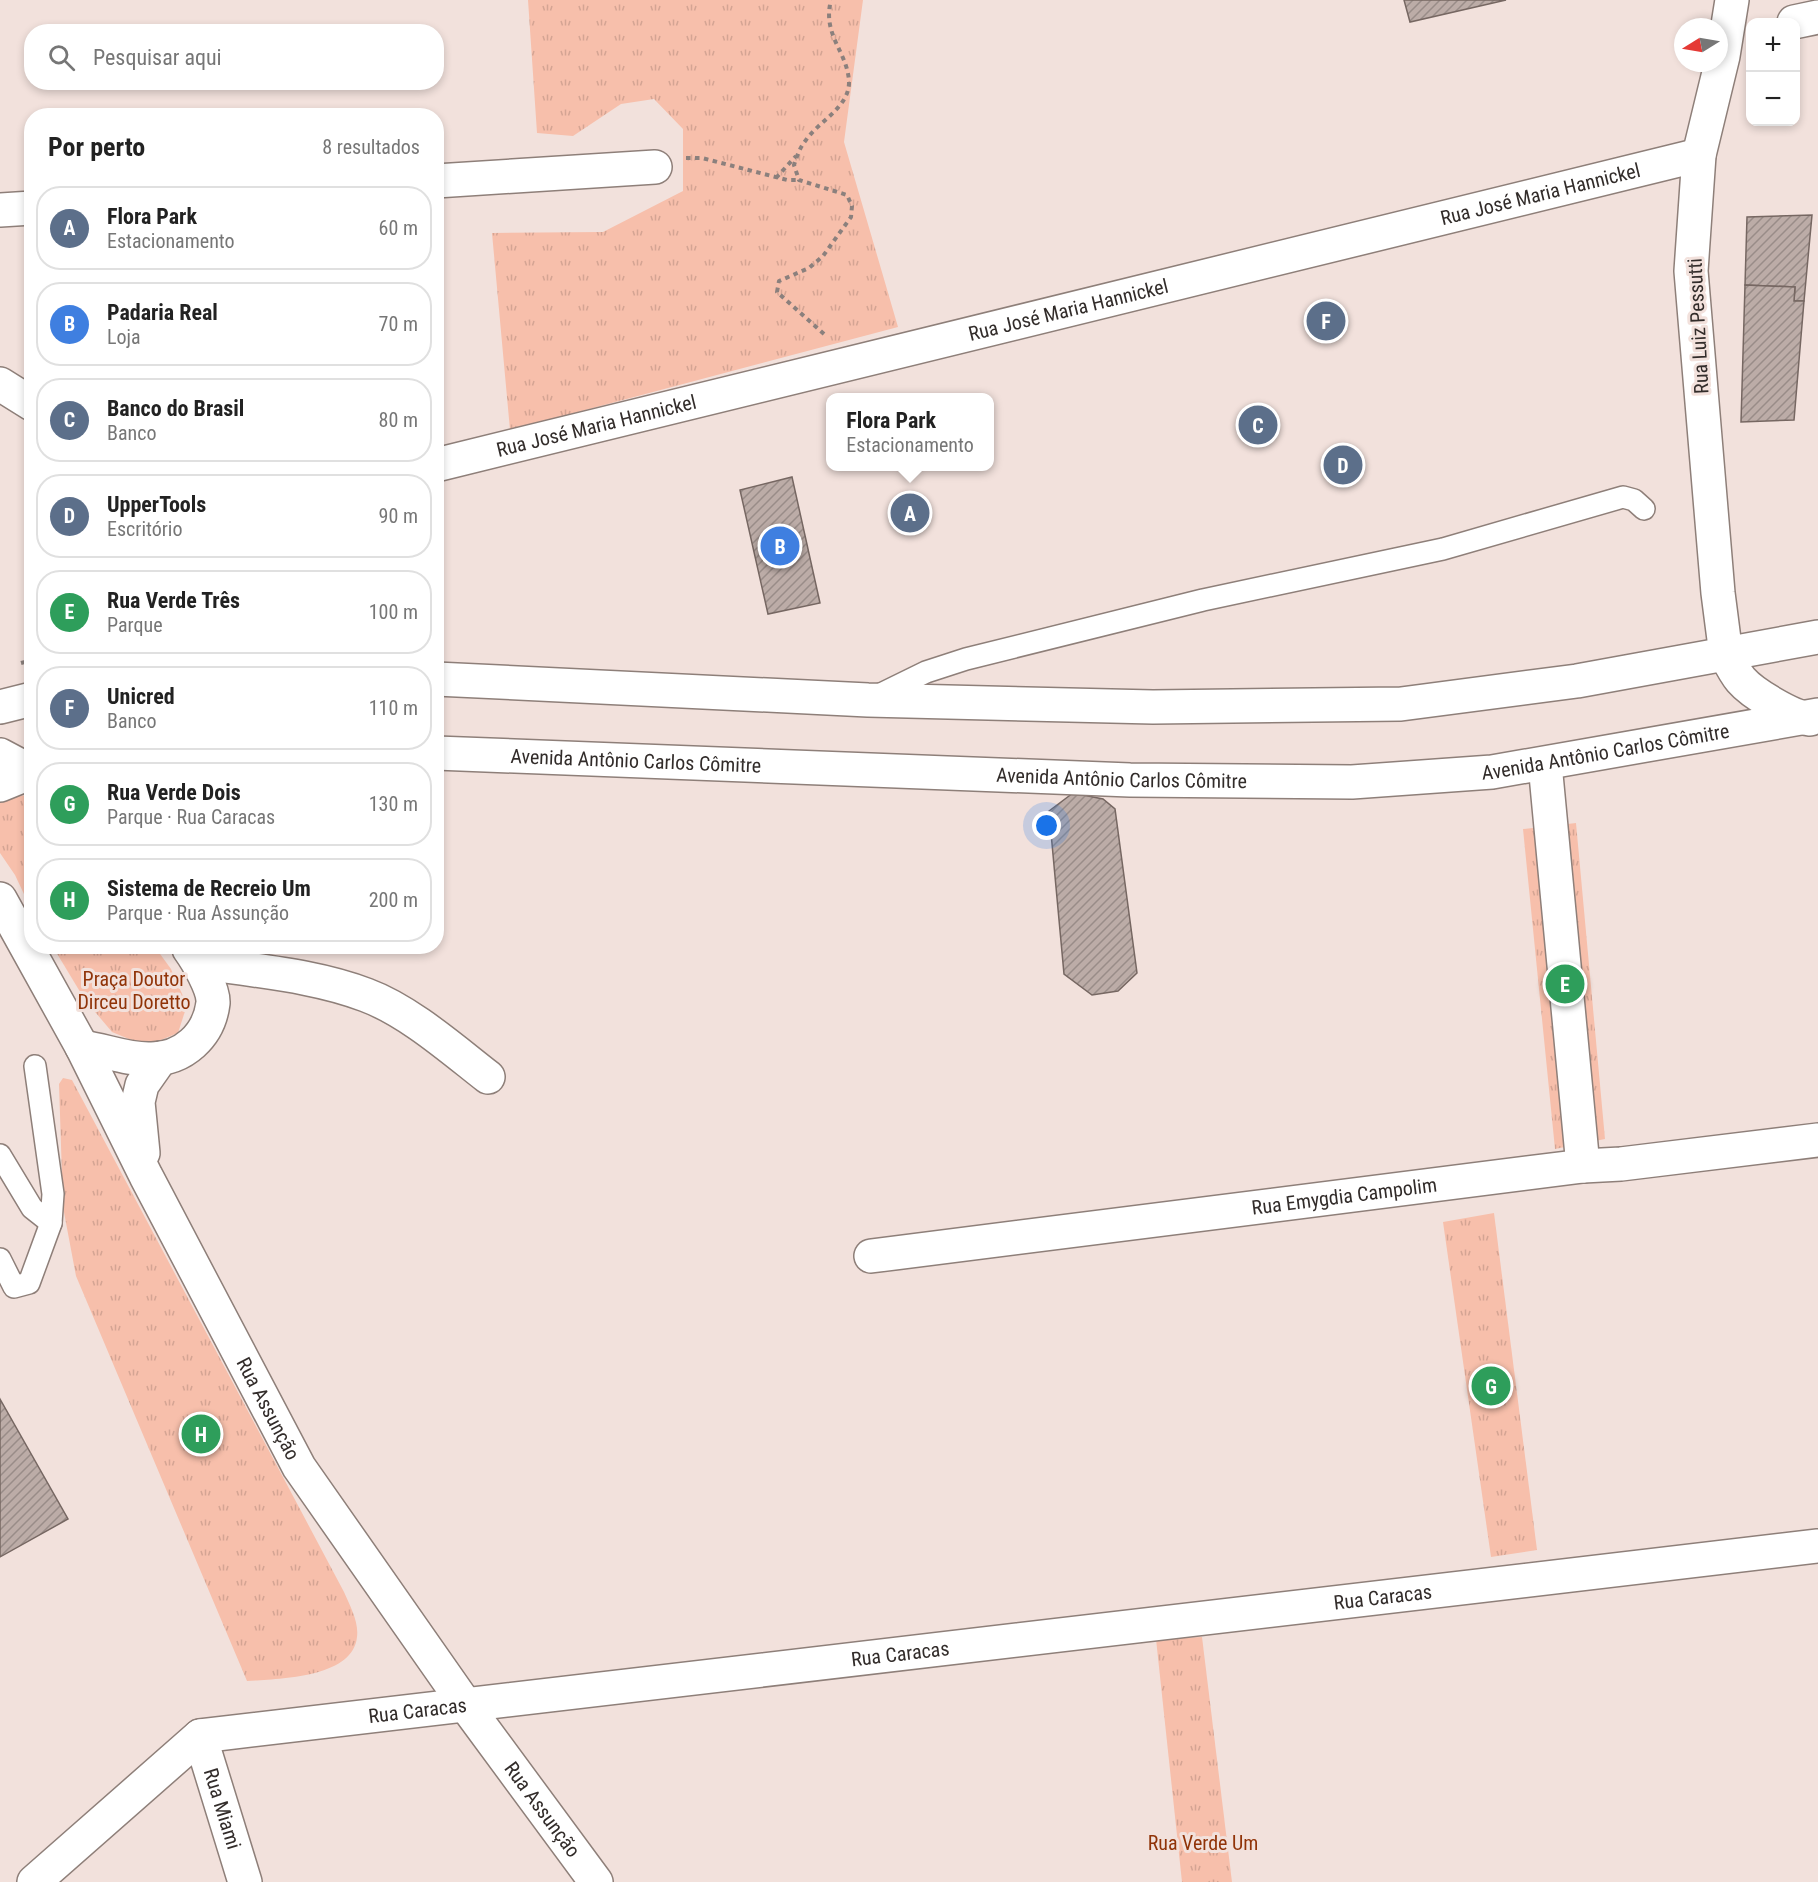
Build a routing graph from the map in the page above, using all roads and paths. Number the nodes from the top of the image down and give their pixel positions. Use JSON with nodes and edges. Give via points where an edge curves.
{"nodes":[{"id":1,"x":1731,"y":0,"type":"edge"},
{"id":2,"x":1798,"y":0,"type":"edge"},
{"id":3,"x":830,"y":1,"type":"edge"},
{"id":4,"x":1818,"y":12,"type":"edge"},
{"id":5,"x":1818,"y":17,"type":"edge"},
{"id":6,"x":1728,"y":21,"type":"edge"},
{"id":7,"x":1800,"y":21,"type":"edge"},
{"id":8,"x":1746,"y":42,"type":"edge"},
{"id":9,"x":1728,"y":53,"type":"edge"},
{"id":10,"x":1719,"y":72,"type":"edge"},
{"id":11,"x":798,"y":154,"type":"junction"},
{"id":12,"x":1700,"y":155,"type":"junction"},
{"id":13,"x":655,"y":167,"type":"joint"},
{"id":14,"x":776,"y":178,"type":"junction"},
{"id":15,"x":444,"y":180,"type":"edge"},
{"id":16,"x":800,"y":180,"type":"junction"},
{"id":17,"x":24,"y":208,"type":"edge"},
{"id":18,"x":0,"y":210,"type":"edge"},
{"id":19,"x":856,"y":362,"type":"junction"},
{"id":20,"x":444,"y":463,"type":"edge"},
{"id":21,"x":1644,"y":509,"type":"dead end"},
{"id":22,"x":1818,"y":637,"type":"edge"},
{"id":23,"x":1726,"y":655,"type":"junction"},
{"id":24,"x":444,"y":679,"type":"edge"},
{"id":25,"x":868,"y":700,"type":"junction"},
{"id":26,"x":1812,"y":718,"type":"edge"},
{"id":27,"x":444,"y":753,"type":"edge"},
{"id":28,"x":0,"y":755,"type":"edge"},
{"id":29,"x":1545,"y":764,"type":"junction"},
{"id":30,"x":24,"y":768,"type":"edge"},
{"id":31,"x":24,"y":775,"type":"edge"},
{"id":32,"x":0,"y":785,"type":"edge"},
{"id":33,"x":0,"y":899,"type":"edge"},
{"id":34,"x":24,"y":942,"type":"edge"},
{"id":35,"x":30,"y":954,"type":"edge"},
{"id":36,"x":194,"y":954,"type":"edge"},
{"id":37,"x":82,"y":1047,"type":"junction"},
{"id":38,"x":161,"y":1058,"type":"junction"},
{"id":39,"x":35,"y":1066,"type":"dead end"},
{"id":40,"x":488,"y":1077,"type":"dead end"},
{"id":41,"x":1818,"y":1140,"type":"edge"},
{"id":42,"x":0,"y":1155,"type":"edge"},
{"id":43,"x":1583,"y":1166,"type":"junction"},
{"id":44,"x":146,"y":1176,"type":"junction"},
{"id":45,"x":51,"y":1222,"type":"junction"},
{"id":46,"x":871,"y":1256,"type":"dead end"},
{"id":47,"x":0,"y":1259,"type":"edge"},
{"id":48,"x":1818,"y":1546,"type":"edge"},
{"id":49,"x":467,"y":1707,"type":"junction"},
{"id":50,"x":200,"y":1736,"type":"junction"},
{"id":51,"x":34,"y":1882,"type":"edge"},
{"id":52,"x":245,"y":1882,"type":"edge"},
{"id":53,"x":596,"y":1882,"type":"edge"}],
"edges":[{"from":1,"to":6,"type":"street","name":"Rua Luiz Pessutti"},
{"from":2,"to":4,"type":"street"},
{"from":3,"to":11,"type":"path","via":[[831,35],[849,80],[839,106],[806,139]]},
{"from":5,"to":7,"type":"street"},
{"from":8,"to":9,"type":"street"},
{"from":10,"to":12,"type":"street","name":"Rua Luiz Pessutti"},
{"from":11,"to":14,"type":"path"},
{"from":11,"to":16,"type":"path","via":[[794,165]]},
{"from":12,"to":19,"type":"street","name":"Rua José Maria Hannickel"},
{"from":12,"to":23,"type":"street","name":"Rua Luiz Pessutti","via":[[1691,271]]},
{"from":13,"to":14,"type":"path","via":[[702,158]]},
{"from":13,"to":15,"type":"street"},
{"from":14,"to":16,"type":"path"},
{"from":16,"to":19,"type":"path","via":[[847,195],[852,206],[851,218],[823,256],[809,268],[779,281],[777,292]]},
{"from":17,"to":18,"type":"street"},
{"from":19,"to":20,"type":"street","name":"Rua José Maria Hannickel"},
{"from":21,"to":25,"type":"lane","via":[[1623,497],[1443,549],[1122,619],[966,659],[926,672]]},
{"from":22,"to":23,"type":"street"},
{"from":23,"to":25,"type":"street","via":[[1576,681],[1401,704],[1153,707]]},
{"from":23,"to":26,"type":"street","name":"Avenida Antônio Carlos Cômitre","via":[[1741,680],[1756,693]]},
{"from":24,"to":25,"type":"street"},
{"from":26,"to":29,"type":"street","name":"Avenida Antônio Carlos Cômitre"},
{"from":27,"to":29,"type":"street","name":"Avenida Antônio Carlos Cômitre","via":[[1130,780],[1352,782],[1492,772]]},
{"from":28,"to":30,"type":"street"},
{"from":29,"to":43,"type":"street"},
{"from":31,"to":32,"type":"street"},
{"from":33,"to":34,"type":"street","name":"Rua Assunção"},
{"from":35,"to":37,"type":"street","name":"Rua Assunção"},
{"from":36,"to":38,"type":"street","via":[[213,1002],[203,1034],[182,1053]]},
{"from":36,"to":40,"type":"street","via":[[367,996],[426,1029]]},
{"from":37,"to":38,"type":"street","via":[[116,1056]]},
{"from":37,"to":44,"type":"street","name":"Rua Assunção"},
{"from":38,"to":44,"type":"street","via":[[142,1085],[138,1102]]},
{"from":39,"to":45,"type":"lane","via":[[53,1194]]},
{"from":41,"to":43,"type":"street","name":"Rua Emygdia Campolim"},
{"from":42,"to":45,"type":"lane","via":[[32,1208]]},
{"from":43,"to":46,"type":"street","name":"Rua Emygdia Campolim"},
{"from":44,"to":49,"type":"street","name":"Rua Assunção","via":[[299,1467]]},
{"from":45,"to":47,"type":"lane","via":[[29,1283],[14,1287]]},
{"from":48,"to":49,"type":"street","name":"Rua Caracas"},
{"from":49,"to":50,"type":"street","name":"Rua Caracas"},
{"from":49,"to":53,"type":"street","name":"Rua Assunção"},
{"from":50,"to":51,"type":"street"},
{"from":50,"to":52,"type":"street","name":"Rua Miami"}]}
